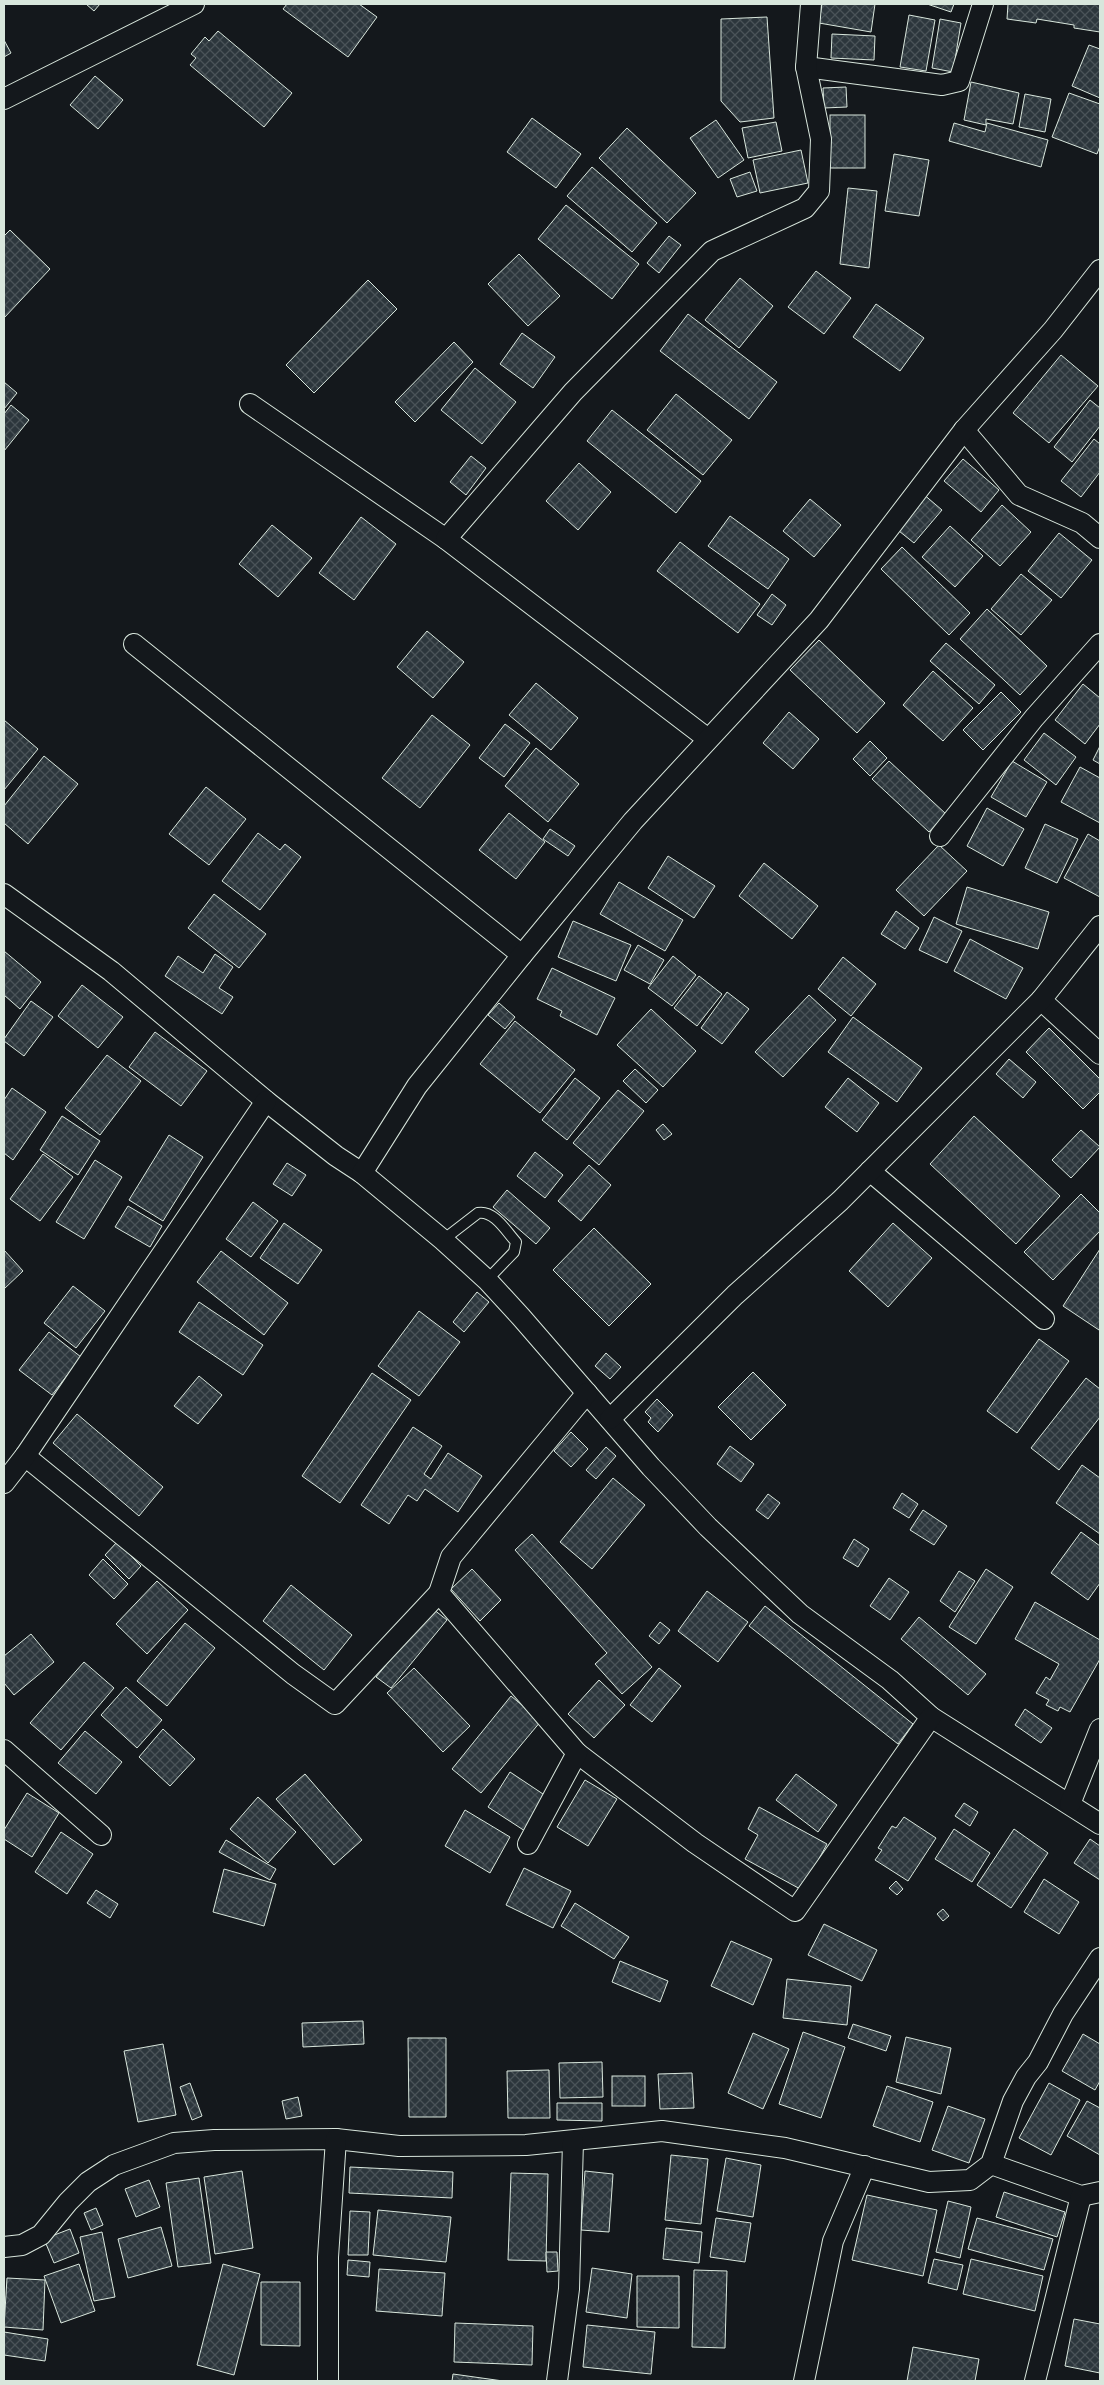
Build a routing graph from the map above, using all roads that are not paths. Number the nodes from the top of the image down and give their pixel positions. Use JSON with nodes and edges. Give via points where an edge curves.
{"nodes":[{"id":1,"x":194,"y":4,"type":"edge"},
{"id":2,"x":811,"y":4,"type":"edge"},
{"id":3,"x":984,"y":4,"type":"edge"},
{"id":4,"x":806,"y":67,"type":"junction"},
{"id":5,"x":4,"y":99,"type":"edge"},
{"id":6,"x":1100,"y":270,"type":"edge"},
{"id":7,"x":250,"y":404,"type":"dead end"},
{"id":8,"x":964,"y":430,"type":"junction"},
{"id":9,"x":1100,"y":538,"type":"edge"},
{"id":10,"x":446,"y":539,"type":"junction"},
{"id":11,"x":134,"y":644,"type":"dead end"},
{"id":12,"x":1100,"y":644,"type":"edge"},
{"id":13,"x":708,"y":739,"type":"junction"},
{"id":14,"x":940,"y":836,"type":"dead end"},
{"id":15,"x":4,"y":894,"type":"edge"},
{"id":16,"x":1100,"y":926,"type":"edge"},
{"id":17,"x":522,"y":955,"type":"junction"},
{"id":18,"x":1041,"y":1000,"type":"junction"},
{"id":19,"x":1100,"y":1054,"type":"edge"},
{"id":20,"x":266,"y":1101,"type":"junction"},
{"id":21,"x":870,"y":1171,"type":"junction"},
{"id":22,"x":362,"y":1173,"type":"junction"},
{"id":23,"x":444,"y":1240,"type":"junction"},
{"id":24,"x":487,"y":1280,"type":"junction"},
{"id":25,"x":1044,"y":1319,"type":"dead end"},
{"id":26,"x":588,"y":1393,"type":"junction"},
{"id":27,"x":610,"y":1419,"type":"junction"},
{"id":28,"x":25,"y":1456,"type":"junction"},
{"id":29,"x":4,"y":1483,"type":"edge"},
{"id":30,"x":440,"y":1593,"type":"junction"},
{"id":31,"x":931,"y":1717,"type":"junction"},
{"id":32,"x":1100,"y":1729,"type":"edge"},
{"id":33,"x":4,"y":1750,"type":"edge"},
{"id":34,"x":577,"y":1753,"type":"junction"},
{"id":35,"x":1070,"y":1804,"type":"junction"},
{"id":36,"x":1100,"y":1824,"type":"edge"},
{"id":37,"x":101,"y":1835,"type":"dead end"},
{"id":38,"x":528,"y":1844,"type":"dead end"},
{"id":39,"x":1100,"y":1958,"type":"edge"},
{"id":40,"x":336,"y":2139,"type":"junction"},
{"id":41,"x":572,"y":2140,"type":"junction"},
{"id":42,"x":991,"y":2164,"type":"junction"},
{"id":43,"x":865,"y":2166,"type":"junction"},
{"id":44,"x":1091,"y":2194,"type":"edge"},
{"id":45,"x":4,"y":2247,"type":"edge"},
{"id":46,"x":328,"y":2381,"type":"edge"},
{"id":47,"x":557,"y":2381,"type":"edge"},
{"id":48,"x":804,"y":2381,"type":"edge"},
{"id":49,"x":1035,"y":2381,"type":"edge"}],
"edges":[{"from":1,"to":5,"type":"street"},
{"from":2,"to":4,"type":"street"},
{"from":3,"to":4,"type":"street","via":[[959,81],[942,85]]},
{"from":4,"to":10,"type":"street","via":[[821,139],[819,191],[805,208],[712,251],[573,392]]},
{"from":6,"to":8,"type":"street","via":[[1053,330]]},
{"from":7,"to":10,"type":"street"},
{"from":8,"to":9,"type":"street","via":[[1019,495],[1082,523]]},
{"from":8,"to":13,"type":"street","via":[[820,620]]},
{"from":10,"to":13,"type":"street"},
{"from":11,"to":17,"type":"street"},
{"from":12,"to":14,"type":"street","via":[[1034,718]]},
{"from":13,"to":17,"type":"street","via":[[634,821]]},
{"from":15,"to":20,"type":"street","via":[[111,971]]},
{"from":16,"to":18,"type":"street"},
{"from":17,"to":22,"type":"street","via":[[417,1086]]},
{"from":18,"to":19,"type":"street"},
{"from":18,"to":21,"type":"street"},
{"from":20,"to":22,"type":"street"},
{"from":20,"to":28,"type":"street"},
{"from":21,"to":25,"type":"street"},
{"from":21,"to":27,"type":"street","via":[[735,1294]]},
{"from":22,"to":23,"type":"street"},
{"from":23,"to":24,"type":"street"},
{"from":23,"to":24,"type":"lane","via":[[478,1213],[493,1216],[516,1242],[516,1247]]},
{"from":24,"to":26,"type":"street"},
{"from":26,"to":27,"type":"street"},
{"from":26,"to":30,"type":"street","via":[[451,1557]]},
{"from":27,"to":31,"type":"street","via":[[708,1527],[800,1614],[890,1680]]},
{"from":28,"to":29,"type":"street"},
{"from":28,"to":30,"type":"street","via":[[293,1674],[335,1704]]},
{"from":30,"to":34,"type":"street"},
{"from":31,"to":34,"type":"street","via":[[795,1911],[696,1843]]},
{"from":31,"to":35,"type":"street"},
{"from":32,"to":35,"type":"street"},
{"from":33,"to":37,"type":"street"},
{"from":34,"to":38,"type":"street"},
{"from":35,"to":36,"type":"street"},
{"from":39,"to":42,"type":"street","via":[[1012,2102]]},
{"from":40,"to":41,"type":"street","via":[[400,2146],[526,2145]]},
{"from":40,"to":45,"type":"street","via":[[214,2140],[174,2144],[136,2155],[88,2182],[41,2235],[22,2245]]},
{"from":40,"to":46,"type":"street","via":[[328,2257]]},
{"from":41,"to":43,"type":"street","via":[[662,2131],[785,2148]]},
{"from":41,"to":47,"type":"street","via":[[570,2289]]},
{"from":42,"to":43,"type":"street","via":[[970,2180],[947,2183],[929,2182]]},
{"from":42,"to":44,"type":"street"},
{"from":43,"to":48,"type":"street","via":[[833,2241]]},
{"from":44,"to":49,"type":"street"}]}
